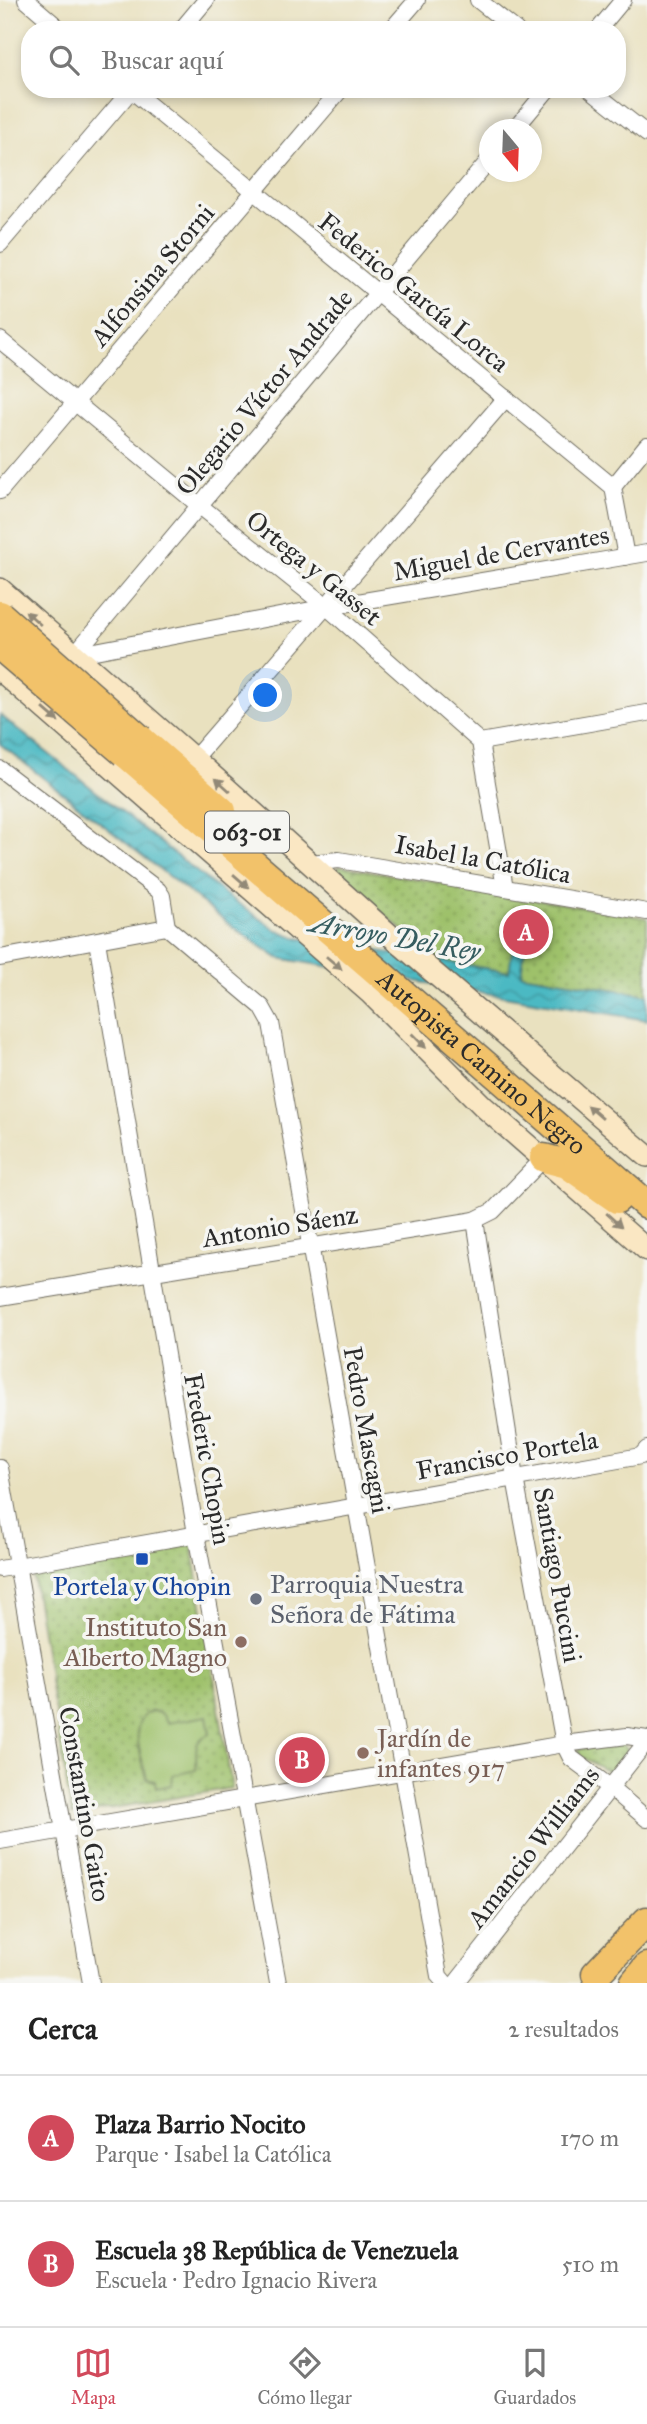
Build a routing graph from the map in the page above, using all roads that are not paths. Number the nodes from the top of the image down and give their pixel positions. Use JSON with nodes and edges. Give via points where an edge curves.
{"nodes":[{"id":1,"x":26,"y":0,"type":"edge"},
{"id":2,"x":206,"y":0,"type":"edge"},
{"id":3,"x":416,"y":0,"type":"edge"},
{"id":4,"x":478,"y":0,"type":"edge"},
{"id":5,"x":624,"y":0,"type":"edge"},
{"id":6,"x":50,"y":21,"type":"edge"},
{"id":7,"x":188,"y":21,"type":"edge"},
{"id":8,"x":398,"y":21,"type":"edge"},
{"id":9,"x":505,"y":21,"type":"edge"},
{"id":10,"x":606,"y":21,"type":"edge"},
{"id":11,"x":124,"y":98,"type":"edge"},
{"id":12,"x":141,"y":98,"type":"edge"},
{"id":13,"x":333,"y":98,"type":"edge"},
{"id":14,"x":541,"y":98,"type":"edge"},
{"id":15,"x":601,"y":98,"type":"edge"},
{"id":16,"x":523,"y":119,"type":"edge"},
{"id":17,"x":647,"y":134,"type":"edge"},
{"id":18,"x":479,"y":171,"type":"edge"},
{"id":19,"x":254,"y":192,"type":"junction"},
{"id":20,"x":0,"y":244,"type":"edge"},
{"id":21,"x":379,"y":293,"type":"junction"},
{"id":22,"x":0,"y":340,"type":"edge"},
{"id":23,"x":506,"y":398,"type":"junction"},
{"id":24,"x":77,"y":403,"type":"junction"},
{"id":25,"x":647,"y":445,"type":"edge"},
{"id":26,"x":612,"y":487,"type":"junction"},
{"id":27,"x":0,"y":491,"type":"edge"},
{"id":28,"x":200,"y":506,"type":"junction"},
{"id":29,"x":647,"y":553,"type":"edge"},
{"id":30,"x":626,"y":557,"type":"junction"},
{"id":31,"x":0,"y":589,"type":"edge"},
{"id":32,"x":327,"y":607,"type":"junction"},
{"id":33,"x":0,"y":615,"type":"edge"},
{"id":34,"x":0,"y":646,"type":"edge"},
{"id":35,"x":74,"y":655,"type":"junction"},
{"id":36,"x":0,"y":664,"type":"edge"},
{"id":37,"x":0,"y":670,"type":"edge"},
{"id":38,"x":647,"y":713,"type":"edge"},
{"id":39,"x":480,"y":743,"type":"junction"},
{"id":40,"x":132,"y":746,"type":"junction"},
{"id":41,"x":194,"y":759,"type":"junction"},
{"id":42,"x":0,"y":769,"type":"edge"},
{"id":43,"x":310,"y":863,"type":"junction"},
{"id":44,"x":505,"y":888,"type":"junction"},
{"id":45,"x":647,"y":912,"type":"edge"},
{"id":46,"x":167,"y":928,"type":"junction"},
{"id":47,"x":97,"y":941,"type":"junction"},
{"id":48,"x":0,"y":958,"type":"edge"},
{"id":49,"x":465,"y":1023,"type":"junction"},
{"id":50,"x":647,"y":1156,"type":"edge"},
{"id":51,"x":544,"y":1158,"type":"junction"},
{"id":52,"x":647,"y":1180,"type":"edge"},
{"id":53,"x":647,"y":1205,"type":"edge"},
{"id":54,"x":475,"y":1220,"type":"junction"},
{"id":55,"x":647,"y":1220,"type":"edge"},
{"id":56,"x":311,"y":1245,"type":"junction"},
{"id":57,"x":647,"y":1250,"type":"edge"},
{"id":58,"x":151,"y":1272,"type":"junction"},
{"id":59,"x":0,"y":1297,"type":"edge"},
{"id":60,"x":645,"y":1455,"type":"edge"},
{"id":61,"x":0,"y":1468,"type":"edge"},
{"id":62,"x":515,"y":1478,"type":"junction"},
{"id":63,"x":356,"y":1508,"type":"junction"},
{"id":64,"x":196,"y":1534,"type":"junction"},
{"id":65,"x":17,"y":1566,"type":"junction"},
{"id":66,"x":0,"y":1569,"type":"edge"},
{"id":67,"x":647,"y":1740,"type":"edge"},
{"id":68,"x":564,"y":1744,"type":"junction"},
{"id":69,"x":403,"y":1772,"type":"junction"},
{"id":70,"x":611,"y":1788,"type":"junction"},
{"id":71,"x":246,"y":1799,"type":"junction"},
{"id":72,"x":647,"y":1819,"type":"edge"},
{"id":73,"x":64,"y":1830,"type":"junction"},
{"id":74,"x":0,"y":1842,"type":"edge"},
{"id":75,"x":647,"y":1905,"type":"edge"},
{"id":76,"x":647,"y":1921,"type":"edge"},
{"id":77,"x":647,"y":1967,"type":"edge"},
{"id":78,"x":592,"y":1979,"type":"edge"},
{"id":79,"x":90,"y":1983,"type":"edge"},
{"id":80,"x":278,"y":1983,"type":"edge"},
{"id":81,"x":445,"y":1983,"type":"edge"},
{"id":82,"x":456,"y":1983,"type":"edge"},
{"id":83,"x":634,"y":1983,"type":"edge"}],
"edges":[{"from":1,"to":6,"type":"street"},
{"from":2,"to":7,"type":"street"},
{"from":3,"to":8,"type":"street"},
{"from":4,"to":9,"type":"street"},
{"from":5,"to":10,"type":"street"},
{"from":11,"to":20,"type":"street"},
{"from":12,"to":19,"type":"street","name":"Federico García Lorca"},
{"from":13,"to":19,"type":"street","name":"Alfonsina Storni"},
{"from":14,"to":16,"type":"street"},
{"from":15,"to":17,"type":"street"},
{"from":18,"to":21,"type":"street","name":"Olegario Víctor Andrade"},
{"from":19,"to":21,"type":"street","name":"Federico García Lorca"},
{"from":19,"to":24,"type":"street","name":"Alfonsina Storni"},
{"from":21,"to":23,"type":"street","name":"Federico García Lorca"},
{"from":21,"to":28,"type":"street","name":"Olegario Víctor Andrade"},
{"from":22,"to":24,"type":"street","name":"Ortega y Gasset"},
{"from":23,"to":26,"type":"street","name":"Federico García Lorca"},
{"from":23,"to":32,"type":"street"},
{"from":24,"to":27,"type":"street","name":"Alfonsina Storni"},
{"from":24,"to":28,"type":"street","name":"Ortega y Gasset"},
{"from":25,"to":26,"type":"street"},
{"from":26,"to":30,"type":"street"},
{"from":28,"to":32,"type":"street","name":"Ortega y Gasset"},
{"from":28,"to":35,"type":"street","name":"Olegario Víctor Andrade"},
{"from":29,"to":30,"type":"street","name":"Miguel de Cervantes"},
{"from":30,"to":32,"type":"street","name":"Miguel de Cervantes"},
{"from":35,"to":31,"type":"street","one_way":true},
{"from":32,"to":35,"type":"street","name":"Miguel de Cervantes"},
{"from":32,"to":39,"type":"street","name":"Ortega y Gasset"},
{"from":32,"to":41,"type":"street"},
{"from":33,"to":40,"type":"highway","name":"Autopista Camino Negro","number":"063-01","bridge":true},
{"from":34,"to":40,"type":"highway","name":"Autopista Camino Negro","number":"063-01","bridge":true},
{"from":35,"to":36,"type":"street"},
{"from":35,"to":41,"type":"street"},
{"from":37,"to":51,"type":"street","one_way":true,"via":[[370,993],[484,1107]]},
{"from":38,"to":39,"type":"street"},
{"from":39,"to":44,"type":"street"},
{"from":40,"to":49,"type":"highway","name":"Autopista Camino Negro","number":"063-01","via":[[341,927]]},
{"from":43,"to":41,"type":"street","one_way":true},
{"from":42,"to":46,"type":"street","via":[[158,890]]},
{"from":43,"to":44,"type":"street","name":"Isabel la Católica","via":[[339,860]]},
{"from":43,"to":49,"type":"street","via":[[391,936]]},
{"from":44,"to":45,"type":"street","name":"Isabel la Católica"},
{"from":46,"to":47,"type":"street"},
{"from":46,"to":56,"type":"street","name":"Pedro Mascagni","via":[[262,1007],[271,1023]]},
{"from":47,"to":48,"type":"street"},
{"from":47,"to":58,"type":"street","name":"Frederic Chopin"},
{"from":50,"to":49,"type":"street","one_way":true},
{"from":49,"to":52,"type":"highway","name":"Autopista Camino Negro","number":"063-01"},
{"from":49,"to":53,"type":"highway","name":"Autopista Camino Negro","number":"063-01"},
{"from":51,"to":54,"type":"street","name":"Antonio Sáenz","via":[[493,1210]]},
{"from":51,"to":55,"type":"highway","via":[[567,1164]]},
{"from":51,"to":57,"type":"street","one_way":true},
{"from":54,"to":56,"type":"street","name":"Antonio Sáenz"},
{"from":54,"to":62,"type":"street","name":"Santiago Puccini"},
{"from":56,"to":58,"type":"street","name":"Antonio Sáenz"},
{"from":56,"to":63,"type":"street","name":"Pedro Mascagni"},
{"from":58,"to":59,"type":"street","name":"Antonio Sáenz"},
{"from":58,"to":64,"type":"street","name":"Frederic Chopin"},
{"from":60,"to":62,"type":"street","name":"Francisco Portela"},
{"from":61,"to":65,"type":"street","name":"Constantino Gaito"},
{"from":62,"to":63,"type":"street","name":"Francisco Portela"},
{"from":62,"to":68,"type":"street","name":"Santiago Puccini"},
{"from":63,"to":64,"type":"street","name":"Francisco Portela"},
{"from":63,"to":69,"type":"street","name":"Pedro Mascagni"},
{"from":64,"to":65,"type":"street","name":"Francisco Portela"},
{"from":64,"to":71,"type":"street","name":"Frederic Chopin"},
{"from":65,"to":66,"type":"street","name":"Francisco Portela"},
{"from":65,"to":73,"type":"street","name":"Constantino Gaito"},
{"from":67,"to":68,"type":"street","via":[[627,1736]]},
{"from":67,"to":70,"type":"street","name":"Amancio Williams"},
{"from":68,"to":69,"type":"street"},
{"from":68,"to":70,"type":"street","via":[[571,1758]]},
{"from":69,"to":71,"type":"street"},
{"from":69,"to":81,"type":"street","name":"Pedro Mascagni","via":[[439,1976]]},
{"from":70,"to":72,"type":"street"},
{"from":70,"to":82,"type":"street","name":"Amancio Williams"},
{"from":71,"to":73,"type":"street"},
{"from":71,"to":80,"type":"street","name":"Frederic Chopin"},
{"from":73,"to":74,"type":"street"},
{"from":73,"to":79,"type":"street","name":"Constantino Gaito"},
{"from":75,"to":78,"type":"street"},
{"from":76,"to":78,"type":"highway"},
{"from":77,"to":83,"type":"highway"}]}
